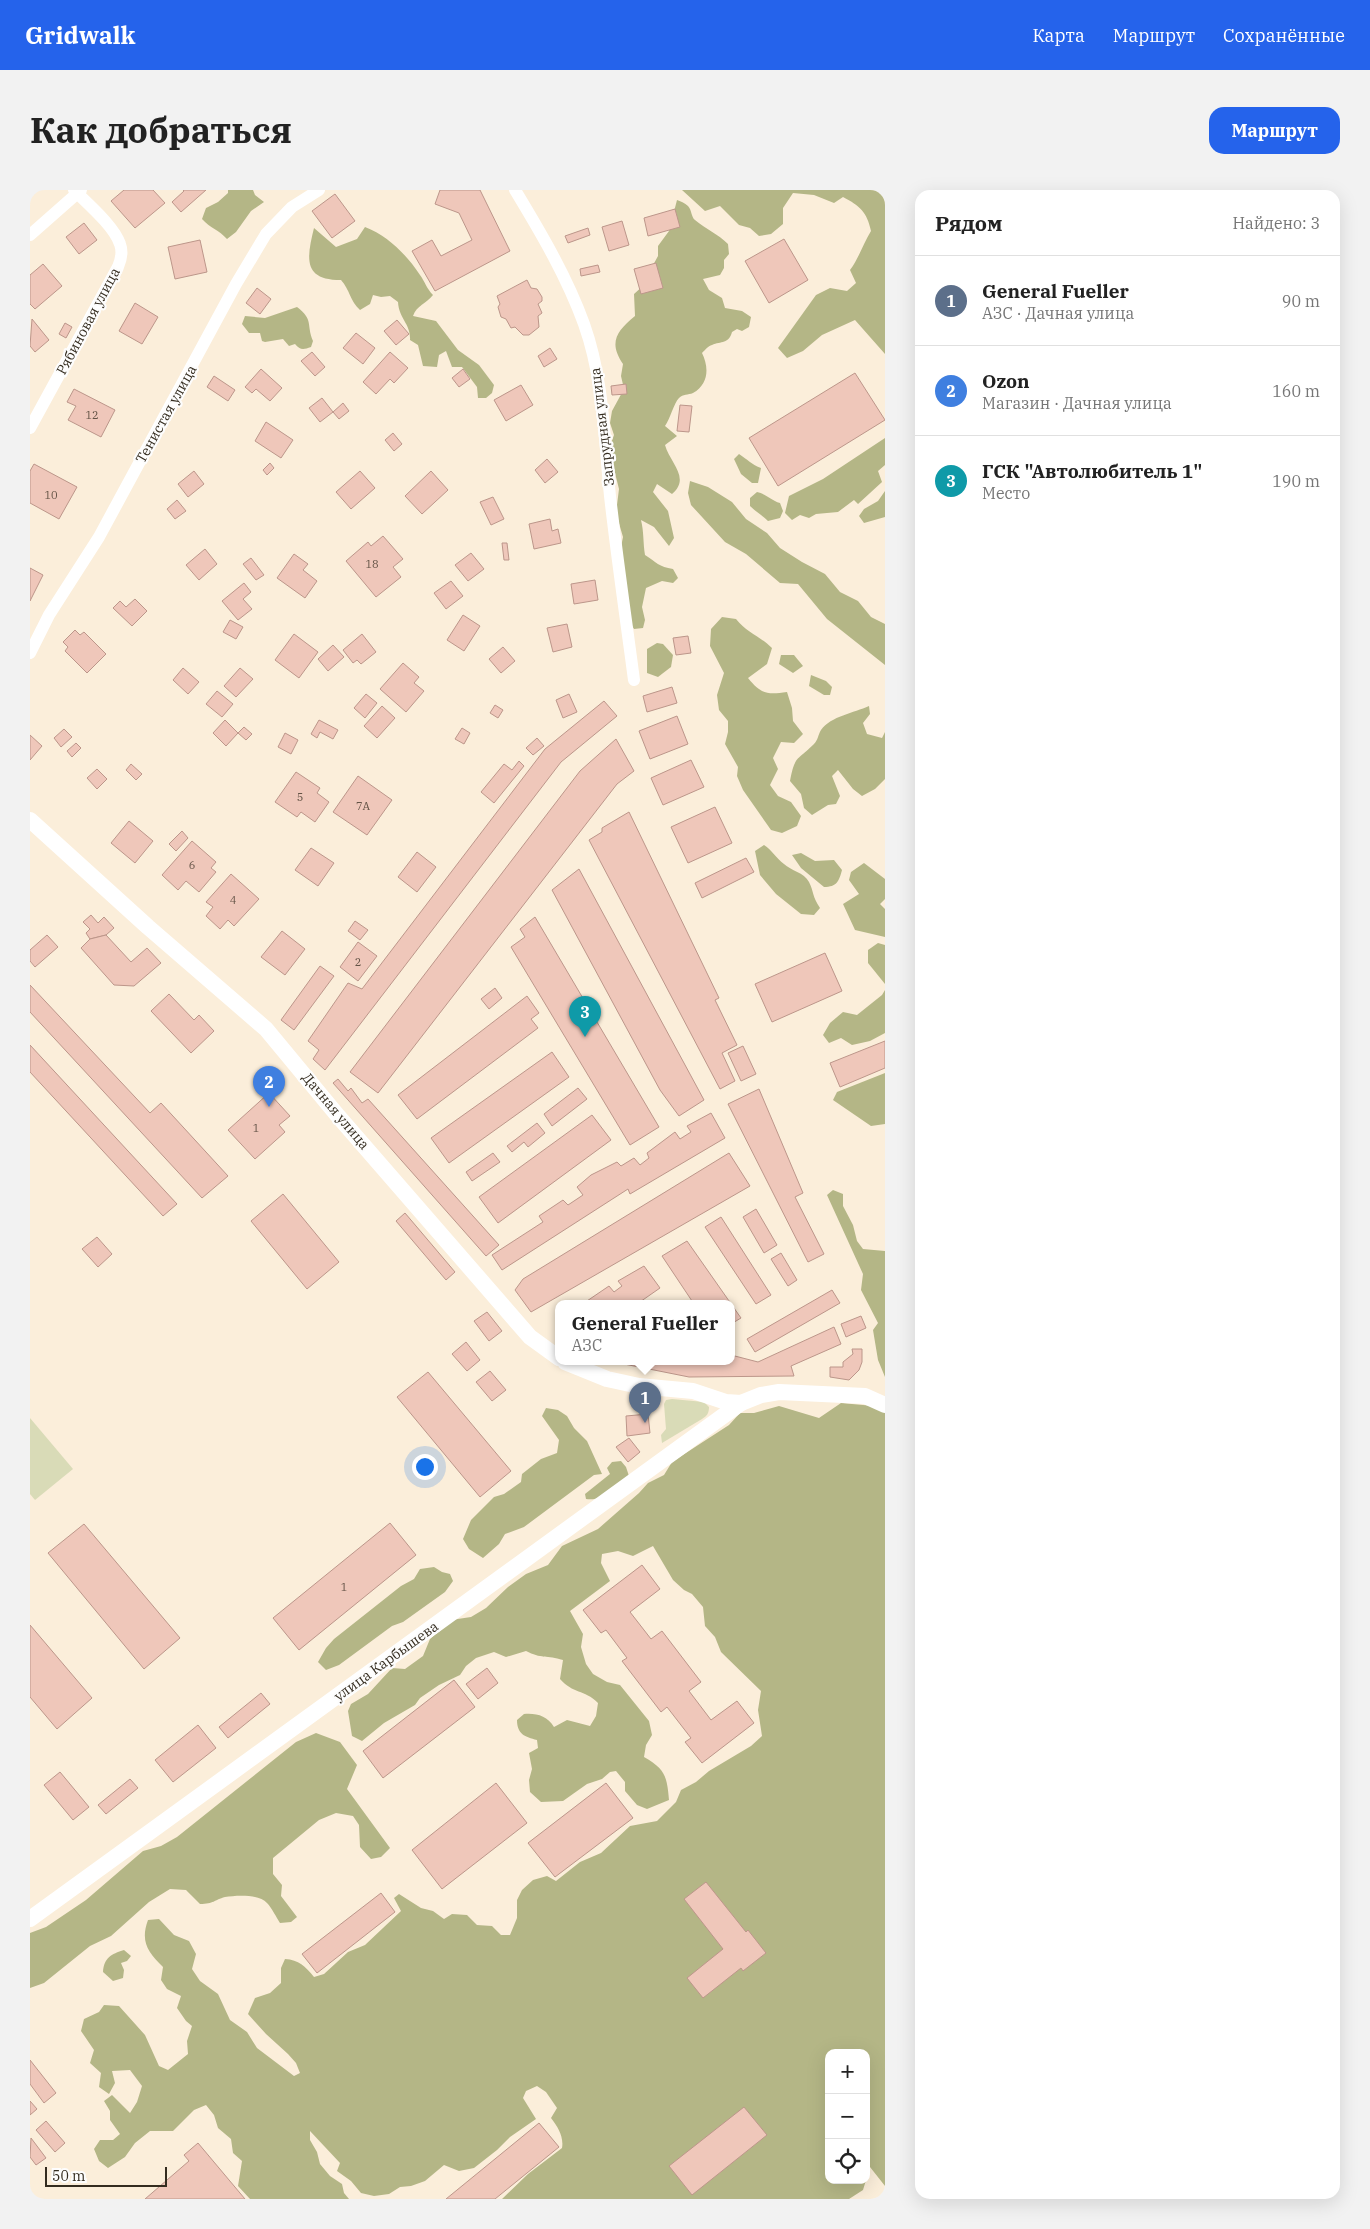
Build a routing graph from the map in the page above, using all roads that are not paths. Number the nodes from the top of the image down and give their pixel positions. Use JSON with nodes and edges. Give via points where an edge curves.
{"nodes":[{"id":1,"x":319,"y":190,"type":"edge"},
{"id":2,"x":515,"y":190,"type":"edge"},
{"id":3,"x":77,"y":191,"type":"edge"},
{"id":4,"x":30,"y":235,"type":"edge"},
{"id":5,"x":30,"y":428,"type":"edge"},
{"id":6,"x":30,"y":653,"type":"edge"},
{"id":7,"x":634,"y":680,"type":"dead end"},
{"id":8,"x":30,"y":820,"type":"edge"},
{"id":9,"x":555,"y":1355,"type":"edge"},
{"id":10,"x":572,"y":1365,"type":"edge"},
{"id":11,"x":741,"y":1403,"type":"junction"},
{"id":12,"x":885,"y":1405,"type":"edge"},
{"id":13,"x":30,"y":1919,"type":"edge"}],
"edges":[{"from":1,"to":6,"type":"street","name":"Тенистая улица","via":[[292,207],[266,234]]},
{"from":2,"to":7,"type":"street","name":"Запрудная улица","via":[[562,272],[584,325],[595,363]]},
{"from":3,"to":4,"type":"street"},
{"from":3,"to":5,"type":"street","name":"Рябиновая улица","via":[[114,232],[122,256]]},
{"from":8,"to":9,"type":"street","name":"Дачная улица","via":[[266,1029],[530,1337]]},
{"from":10,"to":11,"type":"street","via":[[615,1381],[693,1390],[726,1402]]},
{"from":11,"to":12,"type":"street","via":[[779,1392],[865,1396]]},
{"from":11,"to":13,"type":"street","name":"улица Карбышева"}]}
